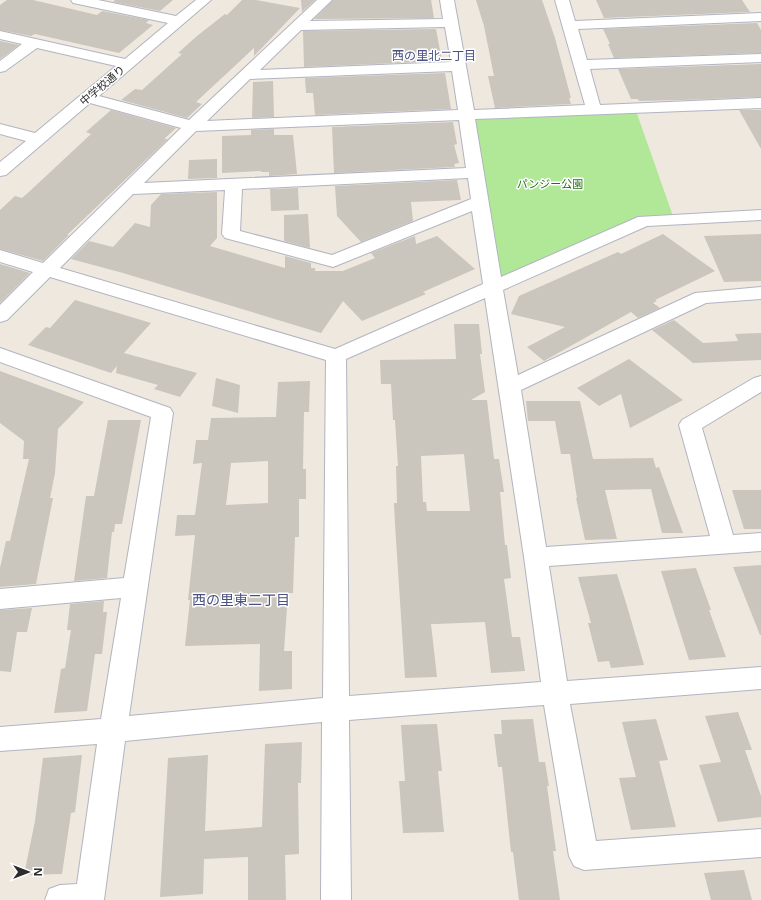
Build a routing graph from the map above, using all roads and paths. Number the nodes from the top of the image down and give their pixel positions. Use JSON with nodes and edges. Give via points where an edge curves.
{"nodes":[{"id":1,"x":78,"y":0,"type":"edge"},
{"id":2,"x":204,"y":0,"type":"edge"},
{"id":3,"x":326,"y":0,"type":"edge"},
{"id":4,"x":447,"y":0,"type":"edge"},
{"id":5,"x":562,"y":0,"type":"edge"},
{"id":6,"x":761,"y":17,"type":"edge"},
{"id":7,"x":179,"y":21,"type":"junction"},
{"id":8,"x":452,"y":23,"type":"junction"},
{"id":9,"x":570,"y":25,"type":"junction"},
{"id":10,"x":297,"y":26,"type":"junction"},
{"id":11,"x":0,"y":35,"type":"edge"},
{"id":12,"x":35,"y":42,"type":"junction"},
{"id":13,"x":761,"y":58,"type":"edge"},
{"id":14,"x":126,"y":64,"type":"junction"},
{"id":15,"x":582,"y":65,"type":"junction"},
{"id":16,"x":459,"y":66,"type":"junction"},
{"id":17,"x":0,"y":68,"type":"edge"},
{"id":18,"x":246,"y":75,"type":"junction"},
{"id":19,"x":88,"y":98,"type":"junction"},
{"id":20,"x":761,"y":103,"type":"edge"},
{"id":21,"x":594,"y":110,"type":"junction"},
{"id":22,"x":466,"y":115,"type":"junction"},
{"id":23,"x":192,"y":126,"type":"junction"},
{"id":24,"x":0,"y":129,"type":"edge"},
{"id":25,"x":38,"y":139,"type":"junction"},
{"id":26,"x":0,"y":171,"type":"edge"},
{"id":27,"x":476,"y":173,"type":"junction"},
{"id":28,"x":234,"y":184,"type":"junction"},
{"id":29,"x":129,"y":189,"type":"junction"},
{"id":30,"x":479,"y":202,"type":"junction"},
{"id":31,"x":761,"y":215,"type":"edge"},
{"id":32,"x":0,"y":256,"type":"edge"},
{"id":33,"x":47,"y":270,"type":"junction"},
{"id":34,"x":493,"y":287,"type":"junction"},
{"id":35,"x":761,"y":293,"type":"edge"},
{"id":36,"x":0,"y":316,"type":"edge"},
{"id":37,"x":0,"y":355,"type":"edge"},
{"id":38,"x":336,"y":356,"type":"junction"},
{"id":39,"x":761,"y":383,"type":"edge"},
{"id":40,"x":510,"y":387,"type":"junction"},
{"id":41,"x":761,"y":542,"type":"edge"},
{"id":42,"x":724,"y":545,"type":"junction"},
{"id":43,"x":536,"y":557,"type":"junction"},
{"id":44,"x":135,"y":587,"type":"junction"},
{"id":45,"x":0,"y":599,"type":"edge"},
{"id":46,"x":761,"y":678,"type":"edge"},
{"id":47,"x":555,"y":692,"type":"junction"},
{"id":48,"x":336,"y":709,"type":"junction"},
{"id":49,"x":113,"y":730,"type":"junction"},
{"id":50,"x":0,"y":739,"type":"edge"},
{"id":51,"x":761,"y":843,"type":"edge"},
{"id":52,"x":60,"y":900,"type":"edge"},
{"id":53,"x":336,"y":900,"type":"edge"}],
"edges":[{"from":1,"to":7,"type":"street"},
{"from":2,"to":7,"type":"street","name":"中学校通り"},
{"from":3,"to":10,"type":"street"},
{"from":4,"to":8,"type":"street"},
{"from":5,"to":9,"type":"street"},
{"from":6,"to":9,"type":"street"},
{"from":7,"to":14,"type":"street","name":"中学校通り"},
{"from":8,"to":10,"type":"street"},
{"from":8,"to":16,"type":"street"},
{"from":9,"to":15,"type":"street"},
{"from":10,"to":18,"type":"street"},
{"from":11,"to":12,"type":"street"},
{"from":12,"to":14,"type":"street"},
{"from":12,"to":17,"type":"street"},
{"from":13,"to":15,"type":"street"},
{"from":14,"to":19,"type":"street","name":"中学校通り"},
{"from":15,"to":21,"type":"street"},
{"from":16,"to":18,"type":"street"},
{"from":16,"to":22,"type":"street"},
{"from":18,"to":23,"type":"street"},
{"from":19,"to":23,"type":"street"},
{"from":19,"to":25,"type":"street","name":"中学校通り"},
{"from":20,"to":21,"type":"street"},
{"from":21,"to":22,"type":"street"},
{"from":22,"to":23,"type":"street"},
{"from":22,"to":27,"type":"street"},
{"from":23,"to":29,"type":"street"},
{"from":24,"to":25,"type":"street"},
{"from":25,"to":26,"type":"street","name":"中学校通り"},
{"from":27,"to":28,"type":"street"},
{"from":27,"to":30,"type":"street"},
{"from":28,"to":29,"type":"street"},
{"from":28,"to":30,"type":"street","via":[[231,234],[333,261]]},
{"from":29,"to":33,"type":"street"},
{"from":30,"to":34,"type":"street"},
{"from":31,"to":34,"type":"street","via":[[644,221]]},
{"from":32,"to":33,"type":"street"},
{"from":33,"to":36,"type":"street"},
{"from":33,"to":38,"type":"street"},
{"from":34,"to":38,"type":"street"},
{"from":34,"to":40,"type":"street"},
{"from":35,"to":40,"type":"street","via":[[702,297]]},
{"from":37,"to":44,"type":"street","via":[[162,413]]},
{"from":38,"to":48,"type":"street"},
{"from":39,"to":42,"type":"street","via":[[690,425]]},
{"from":40,"to":43,"type":"street"},
{"from":41,"to":42,"type":"street"},
{"from":42,"to":43,"type":"street"},
{"from":43,"to":47,"type":"street"},
{"from":44,"to":45,"type":"street"},
{"from":44,"to":49,"type":"street"},
{"from":46,"to":47,"type":"street"},
{"from":47,"to":48,"type":"street"},
{"from":47,"to":51,"type":"street","via":[[584,856]]},
{"from":48,"to":49,"type":"street"},
{"from":48,"to":53,"type":"street"},
{"from":49,"to":50,"type":"street"},
{"from":49,"to":52,"type":"street","via":[[90,898]]}]}
